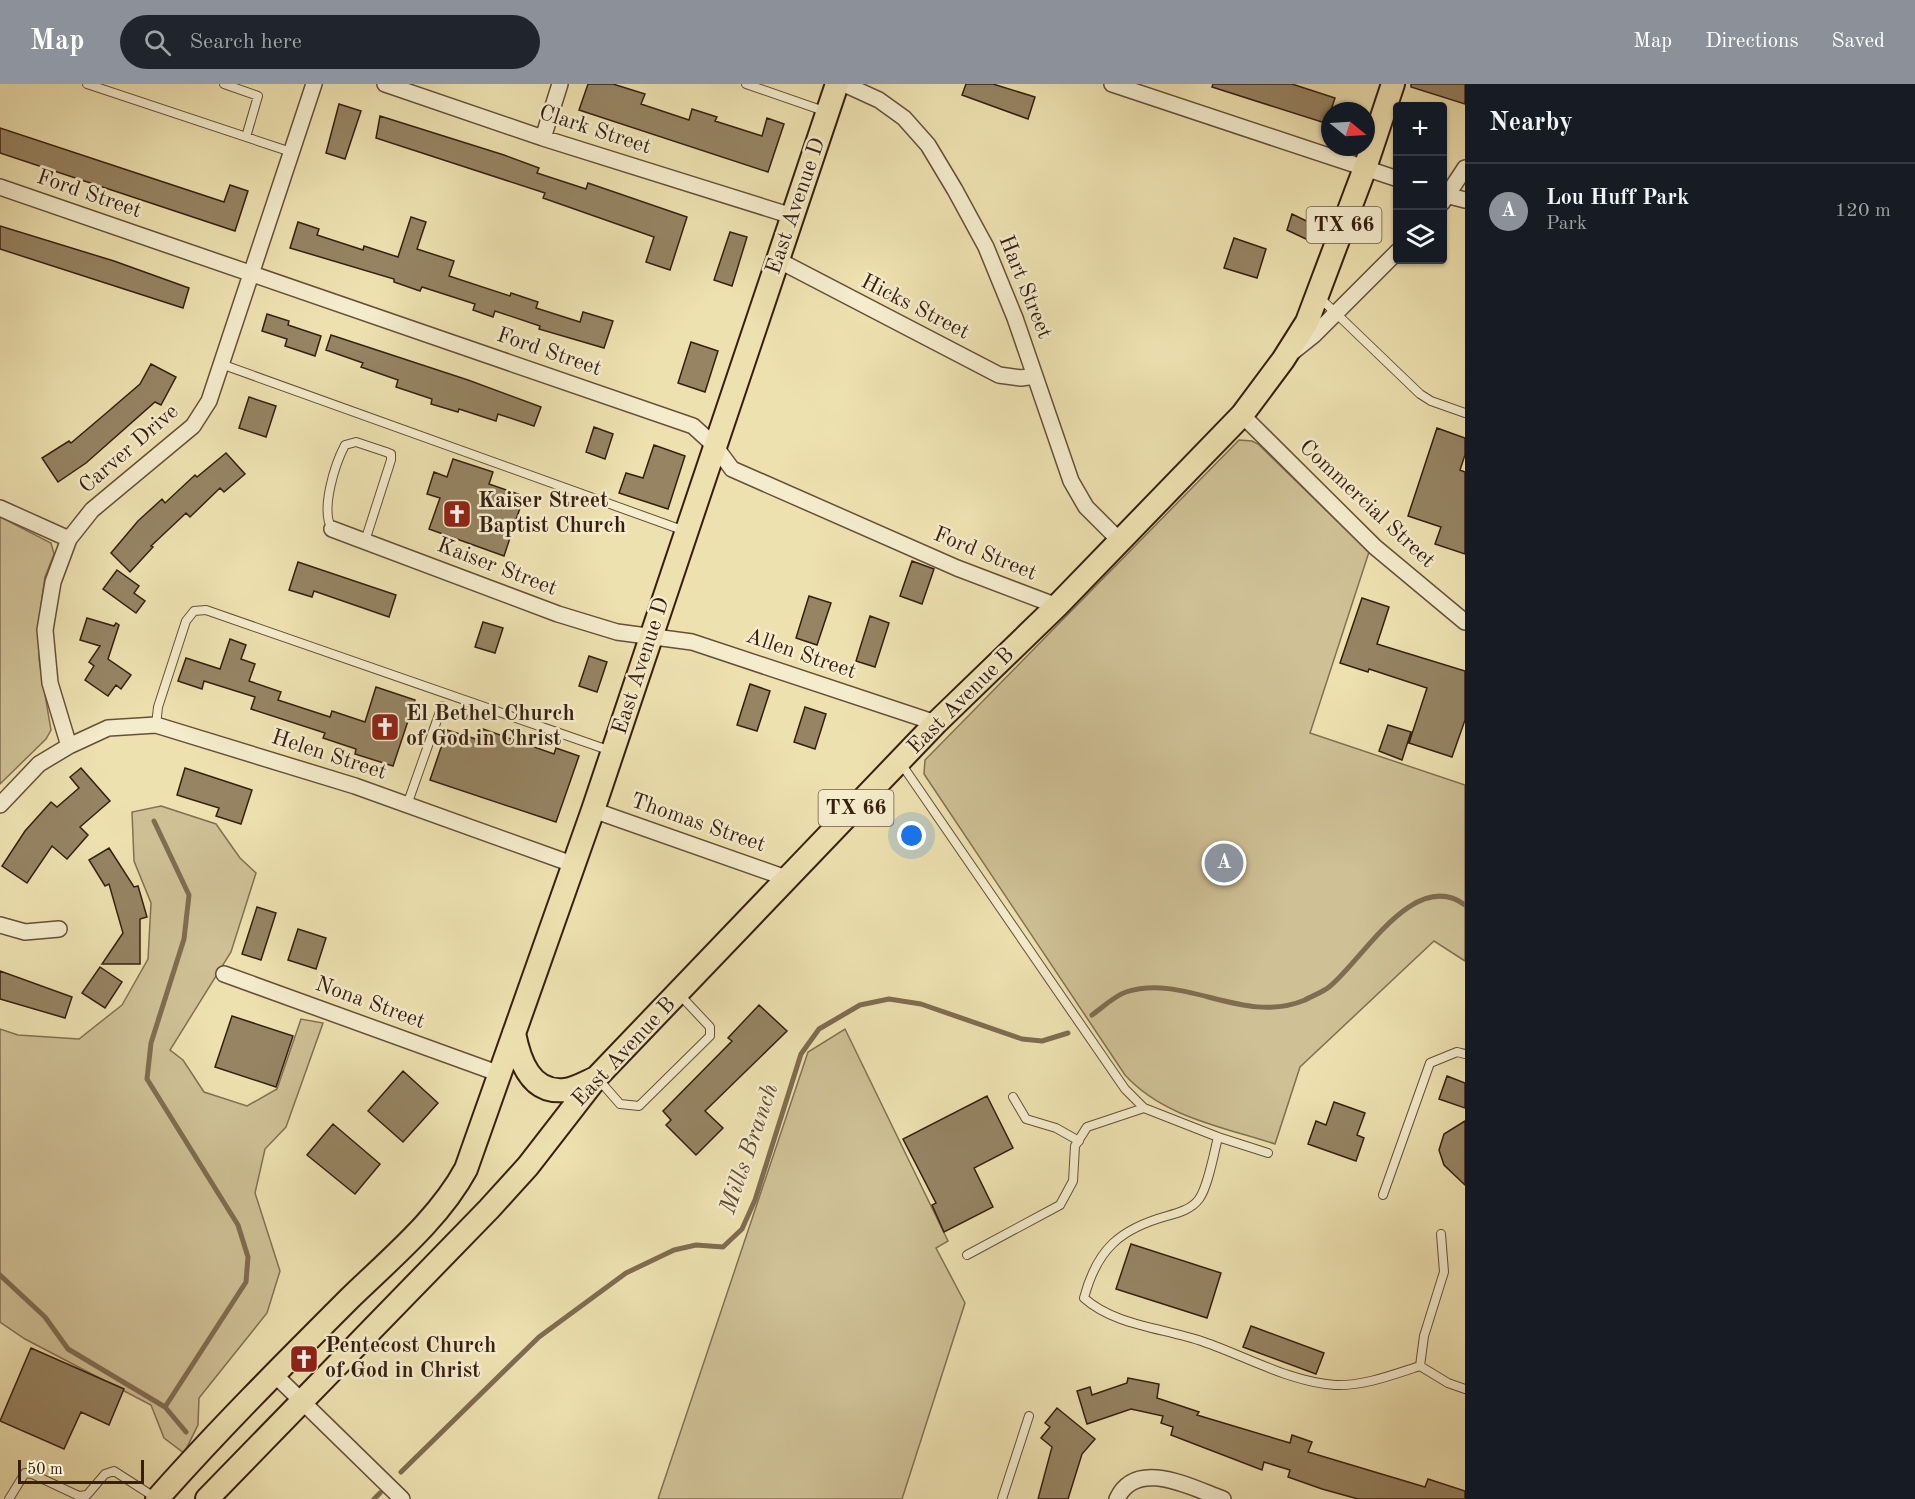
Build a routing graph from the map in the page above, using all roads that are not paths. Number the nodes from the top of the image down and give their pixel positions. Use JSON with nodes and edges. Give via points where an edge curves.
{"nodes":[{"id":1,"x":87,"y":84,"type":"edge"},
{"id":2,"x":224,"y":84,"type":"edge"},
{"id":3,"x":314,"y":84,"type":"edge"},
{"id":4,"x":385,"y":84,"type":"edge"},
{"id":5,"x":560,"y":84,"type":"edge"},
{"id":6,"x":746,"y":84,"type":"edge"},
{"id":7,"x":837,"y":84,"type":"edge"},
{"id":8,"x":844,"y":84,"type":"edge"},
{"id":9,"x":1112,"y":84,"type":"edge"},
{"id":10,"x":1393,"y":84,"type":"edge"},
{"id":11,"x":827,"y":112,"type":"junction"},
{"id":12,"x":246,"y":137,"type":"junction"},
{"id":13,"x":543,"y":138,"type":"junction"},
{"id":14,"x":291,"y":152,"type":"junction"},
{"id":15,"x":1365,"y":168,"type":"junction"},
{"id":16,"x":1465,"y":168,"type":"edge"},
{"id":17,"x":1393,"y":177,"type":"edge"},
{"id":18,"x":0,"y":188,"type":"edge"},
{"id":19,"x":1447,"y":193,"type":"edge"},
{"id":20,"x":1447,"y":197,"type":"edge"},
{"id":21,"x":1465,"y":200,"type":"edge"},
{"id":22,"x":792,"y":216,"type":"junction"},
{"id":23,"x":1393,"y":256,"type":"edge"},
{"id":24,"x":778,"y":260,"type":"junction"},
{"id":25,"x":251,"y":272,"type":"junction"},
{"id":26,"x":1318,"y":296,"type":"junction"},
{"id":27,"x":1336,"y":313,"type":"junction"},
{"id":28,"x":1283,"y":360,"type":"junction"},
{"id":29,"x":221,"y":364,"type":"junction"},
{"id":30,"x":1035,"y":376,"type":"junction"},
{"id":31,"x":1465,"y":413,"type":"edge"},
{"id":32,"x":1242,"y":415,"type":"junction"},
{"id":33,"x":715,"y":446,"type":"junction"},
{"id":34,"x":0,"y":508,"type":"edge"},
{"id":35,"x":332,"y":529,"type":"joint"},
{"id":36,"x":685,"y":531,"type":"junction"},
{"id":37,"x":69,"y":539,"type":"junction"},
{"id":38,"x":1119,"y":540,"type":"junction"},
{"id":39,"x":365,"y":541,"type":"junction"},
{"id":40,"x":1057,"y":606,"type":"junction"},
{"id":41,"x":1465,"y":622,"type":"edge"},
{"id":42,"x":650,"y":638,"type":"junction"},
{"id":43,"x":442,"y":706,"type":"dead end"},
{"id":44,"x":936,"y":723,"type":"junction"},
{"id":45,"x":156,"y":725,"type":"junction"},
{"id":46,"x":69,"y":746,"type":"junction"},
{"id":47,"x":612,"y":752,"type":"junction"},
{"id":48,"x":900,"y":761,"type":"junction"},
{"id":49,"x":0,"y":805,"type":"edge"},
{"id":50,"x":407,"y":805,"type":"junction"},
{"id":51,"x":593,"y":810,"type":"junction"},
{"id":52,"x":572,"y":864,"type":"junction"},
{"id":53,"x":789,"y":879,"type":"junction"},
{"id":54,"x":0,"y":924,"type":"edge"},
{"id":55,"x":59,"y":928,"type":"dead end"},
{"id":56,"x":224,"y":974,"type":"dead end"},
{"id":57,"x":678,"y":993,"type":"junction"},
{"id":58,"x":514,"y":1033,"type":"junction"},
{"id":59,"x":1465,"y":1054,"type":"edge"},
{"id":60,"x":500,"y":1074,"type":"junction"},
{"id":61,"x":597,"y":1077,"type":"junction"},
{"id":62,"x":1013,"y":1097,"type":"dead end"},
{"id":63,"x":1144,"y":1108,"type":"junction"},
{"id":64,"x":1218,"y":1137,"type":"junction"},
{"id":65,"x":1079,"y":1140,"type":"junction"},
{"id":66,"x":1268,"y":1153,"type":"dead end"},
{"id":67,"x":1383,"y":1195,"type":"dead end"},
{"id":68,"x":1441,"y":1234,"type":"dead end"},
{"id":69,"x":967,"y":1255,"type":"dead end"},
{"id":70,"x":1420,"y":1366,"type":"junction"},
{"id":71,"x":274,"y":1374,"type":"junction"},
{"id":72,"x":1465,"y":1389,"type":"edge"},
{"id":73,"x":301,"y":1401,"type":"junction"},
{"id":74,"x":1029,"y":1416,"type":"dead end"},
{"id":75,"x":9,"y":1499,"type":"edge"},
{"id":76,"x":158,"y":1499,"type":"edge"},
{"id":77,"x":207,"y":1499,"type":"edge"},
{"id":78,"x":402,"y":1499,"type":"edge"},
{"id":79,"x":1002,"y":1499,"type":"edge"},
{"id":80,"x":1117,"y":1499,"type":"edge"},
{"id":81,"x":1223,"y":1499,"type":"edge"}],
"edges":[{"from":1,"to":12,"type":"lane"},
{"from":2,"to":12,"type":"lane","via":[[258,96]]},
{"from":3,"to":14,"type":"street","name":"Carver Drive"},
{"from":4,"to":13,"type":"street","name":"Clark Street"},
{"from":5,"to":13,"type":"street"},
{"from":6,"to":11,"type":"lane"},
{"from":7,"to":11,"type":"main road","name":"East Avenue D"},
{"from":8,"to":30,"type":"street","name":"Hart Street","via":[[879,100],[904,118],[928,145],[986,247]]},
{"from":9,"to":15,"type":"street"},
{"from":10,"to":15,"type":"main road","name":"East Avenue B","number":"TX 66"},
{"from":11,"to":22,"type":"main road","name":"East Avenue D"},
{"from":12,"to":14,"type":"lane"},
{"from":13,"to":22,"type":"street","name":"Clark Street"},
{"from":14,"to":25,"type":"street","name":"Carver Drive"},
{"from":15,"to":17,"type":"street"},
{"from":15,"to":26,"type":"main road","name":"East Avenue B","number":"TX 66"},
{"from":16,"to":19,"type":"street"},
{"from":18,"to":25,"type":"street","name":"Ford Street"},
{"from":20,"to":21,"type":"street"},
{"from":22,"to":24,"type":"main road","name":"East Avenue D"},
{"from":23,"to":27,"type":"street"},
{"from":24,"to":30,"type":"street","name":"Hicks Street","via":[[999,375]]},
{"from":24,"to":33,"type":"main road","name":"East Avenue D"},
{"from":25,"to":29,"type":"street","name":"Carver Drive"},
{"from":25,"to":33,"type":"street","name":"Ford Street","via":[[693,426]]},
{"from":26,"to":27,"type":"lane"},
{"from":26,"to":28,"type":"main road","name":"East Avenue B","number":"TX 66"},
{"from":27,"to":28,"type":"street"},
{"from":27,"to":31,"type":"lane","via":[[1420,394]]},
{"from":28,"to":32,"type":"main road","name":"East Avenue B","number":"TX 66"},
{"from":29,"to":36,"type":"lane"},
{"from":29,"to":37,"type":"street","name":"Carver Drive","via":[[208,401],[193,426],[92,510]]},
{"from":30,"to":38,"type":"street","name":"Hart Street","via":[[1071,482],[1086,507]]},
{"from":32,"to":38,"type":"main road","name":"East Avenue B","number":"TX 66"},
{"from":32,"to":41,"type":"street","name":"Commercial Street","via":[[1375,547]]},
{"from":33,"to":36,"type":"main road","name":"East Avenue D"},
{"from":33,"to":40,"type":"street","name":"Ford Street","via":[[732,469],[957,568]]},
{"from":34,"to":37,"type":"street"},
{"from":35,"to":39,"type":"street","name":"Kaiser Street"},
{"from":35,"to":39,"type":"lane","via":[[326,520],[327,502],[345,445],[356,442],[386,452],[391,454],[391,460]]},
{"from":36,"to":42,"type":"main road","name":"East Avenue D"},
{"from":37,"to":46,"type":"street","name":"Carver Drive","via":[[53,582],[45,630],[50,683]]},
{"from":38,"to":40,"type":"main road","name":"East Avenue B","number":"TX 66"},
{"from":39,"to":42,"type":"street","name":"Kaiser Street","via":[[558,614]]},
{"from":40,"to":44,"type":"main road","name":"East Avenue B","number":"TX 66"},
{"from":42,"to":44,"type":"street","name":"Allen Street","via":[[692,642]]},
{"from":42,"to":47,"type":"main road","name":"East Avenue D"},
{"from":43,"to":50,"type":"lane"},
{"from":44,"to":48,"type":"main road","name":"East Avenue B","number":"TX 66"},
{"from":45,"to":46,"type":"street","name":"Helen Street","via":[[108,728]]},
{"from":45,"to":47,"type":"lane","via":[[158,707],[186,621],[194,611],[206,610]]},
{"from":45,"to":50,"type":"street","name":"Helen Street"},
{"from":46,"to":49,"type":"street","name":"Helen Street","via":[[39,764]]},
{"from":47,"to":51,"type":"main road","name":"East Avenue D"},
{"from":48,"to":53,"type":"main road","name":"East Avenue B","number":"TX 66"},
{"from":48,"to":63,"type":"lane","via":[[1125,1089]]},
{"from":50,"to":52,"type":"street","name":"Helen Street"},
{"from":51,"to":52,"type":"main road","name":"East Avenue D"},
{"from":51,"to":53,"type":"street","name":"Thomas Street"},
{"from":52,"to":58,"type":"main road","name":"East Avenue D"},
{"from":53,"to":57,"type":"main road","name":"East Avenue B","number":"TX 66"},
{"from":54,"to":55,"type":"street","via":[[25,932]]},
{"from":56,"to":60,"type":"street","name":"Nona Street"},
{"from":57,"to":61,"type":"main road","name":"East Avenue B","number":"TX 66"},
{"from":57,"to":61,"type":"lane","via":[[710,1027],[710,1036],[639,1106],[620,1104]]},
{"from":58,"to":60,"type":"main road","name":"East Avenue D"},
{"from":58,"to":61,"type":"main road","via":[[525,1071],[538,1083],[565,1090]]},
{"from":59,"to":67,"type":"lane","via":[[1457,1052],[1430,1063]]},
{"from":60,"to":71,"type":"main road","name":"East Avenue D","via":[[458,1183],[415,1234]]},
{"from":61,"to":73,"type":"main road","name":"East Avenue B","number":"TX 66","via":[[528,1166]]},
{"from":62,"to":65,"type":"lane","via":[[1026,1119]]},
{"from":63,"to":64,"type":"lane"},
{"from":63,"to":65,"type":"lane","via":[[1088,1127]]},
{"from":64,"to":66,"type":"lane"},
{"from":64,"to":70,"type":"lane","via":[[1200,1199],[1185,1211],[1146,1222],[1114,1240],[1088,1281],[1084,1298],[1094,1307],[1149,1327],[1331,1384],[1355,1385]]},
{"from":65,"to":69,"type":"lane","via":[[1075,1146],[1073,1181],[1060,1205]]},
{"from":68,"to":70,"type":"lane","via":[[1444,1272],[1424,1336]]},
{"from":70,"to":72,"type":"lane","via":[[1429,1374]]},
{"from":71,"to":73,"type":"street"},
{"from":71,"to":76,"type":"main road","name":"East Avenue D"},
{"from":73,"to":77,"type":"main road","number":"TX 66"},
{"from":73,"to":78,"type":"street"},
{"from":74,"to":79,"type":"lane"},
{"from":75,"to":76,"type":"lane","via":[[24,1473],[79,1496],[87,1495],[105,1474],[114,1471]]},
{"from":80,"to":81,"type":"street","via":[[1121,1489],[1143,1478],[1167,1479]]}]}
